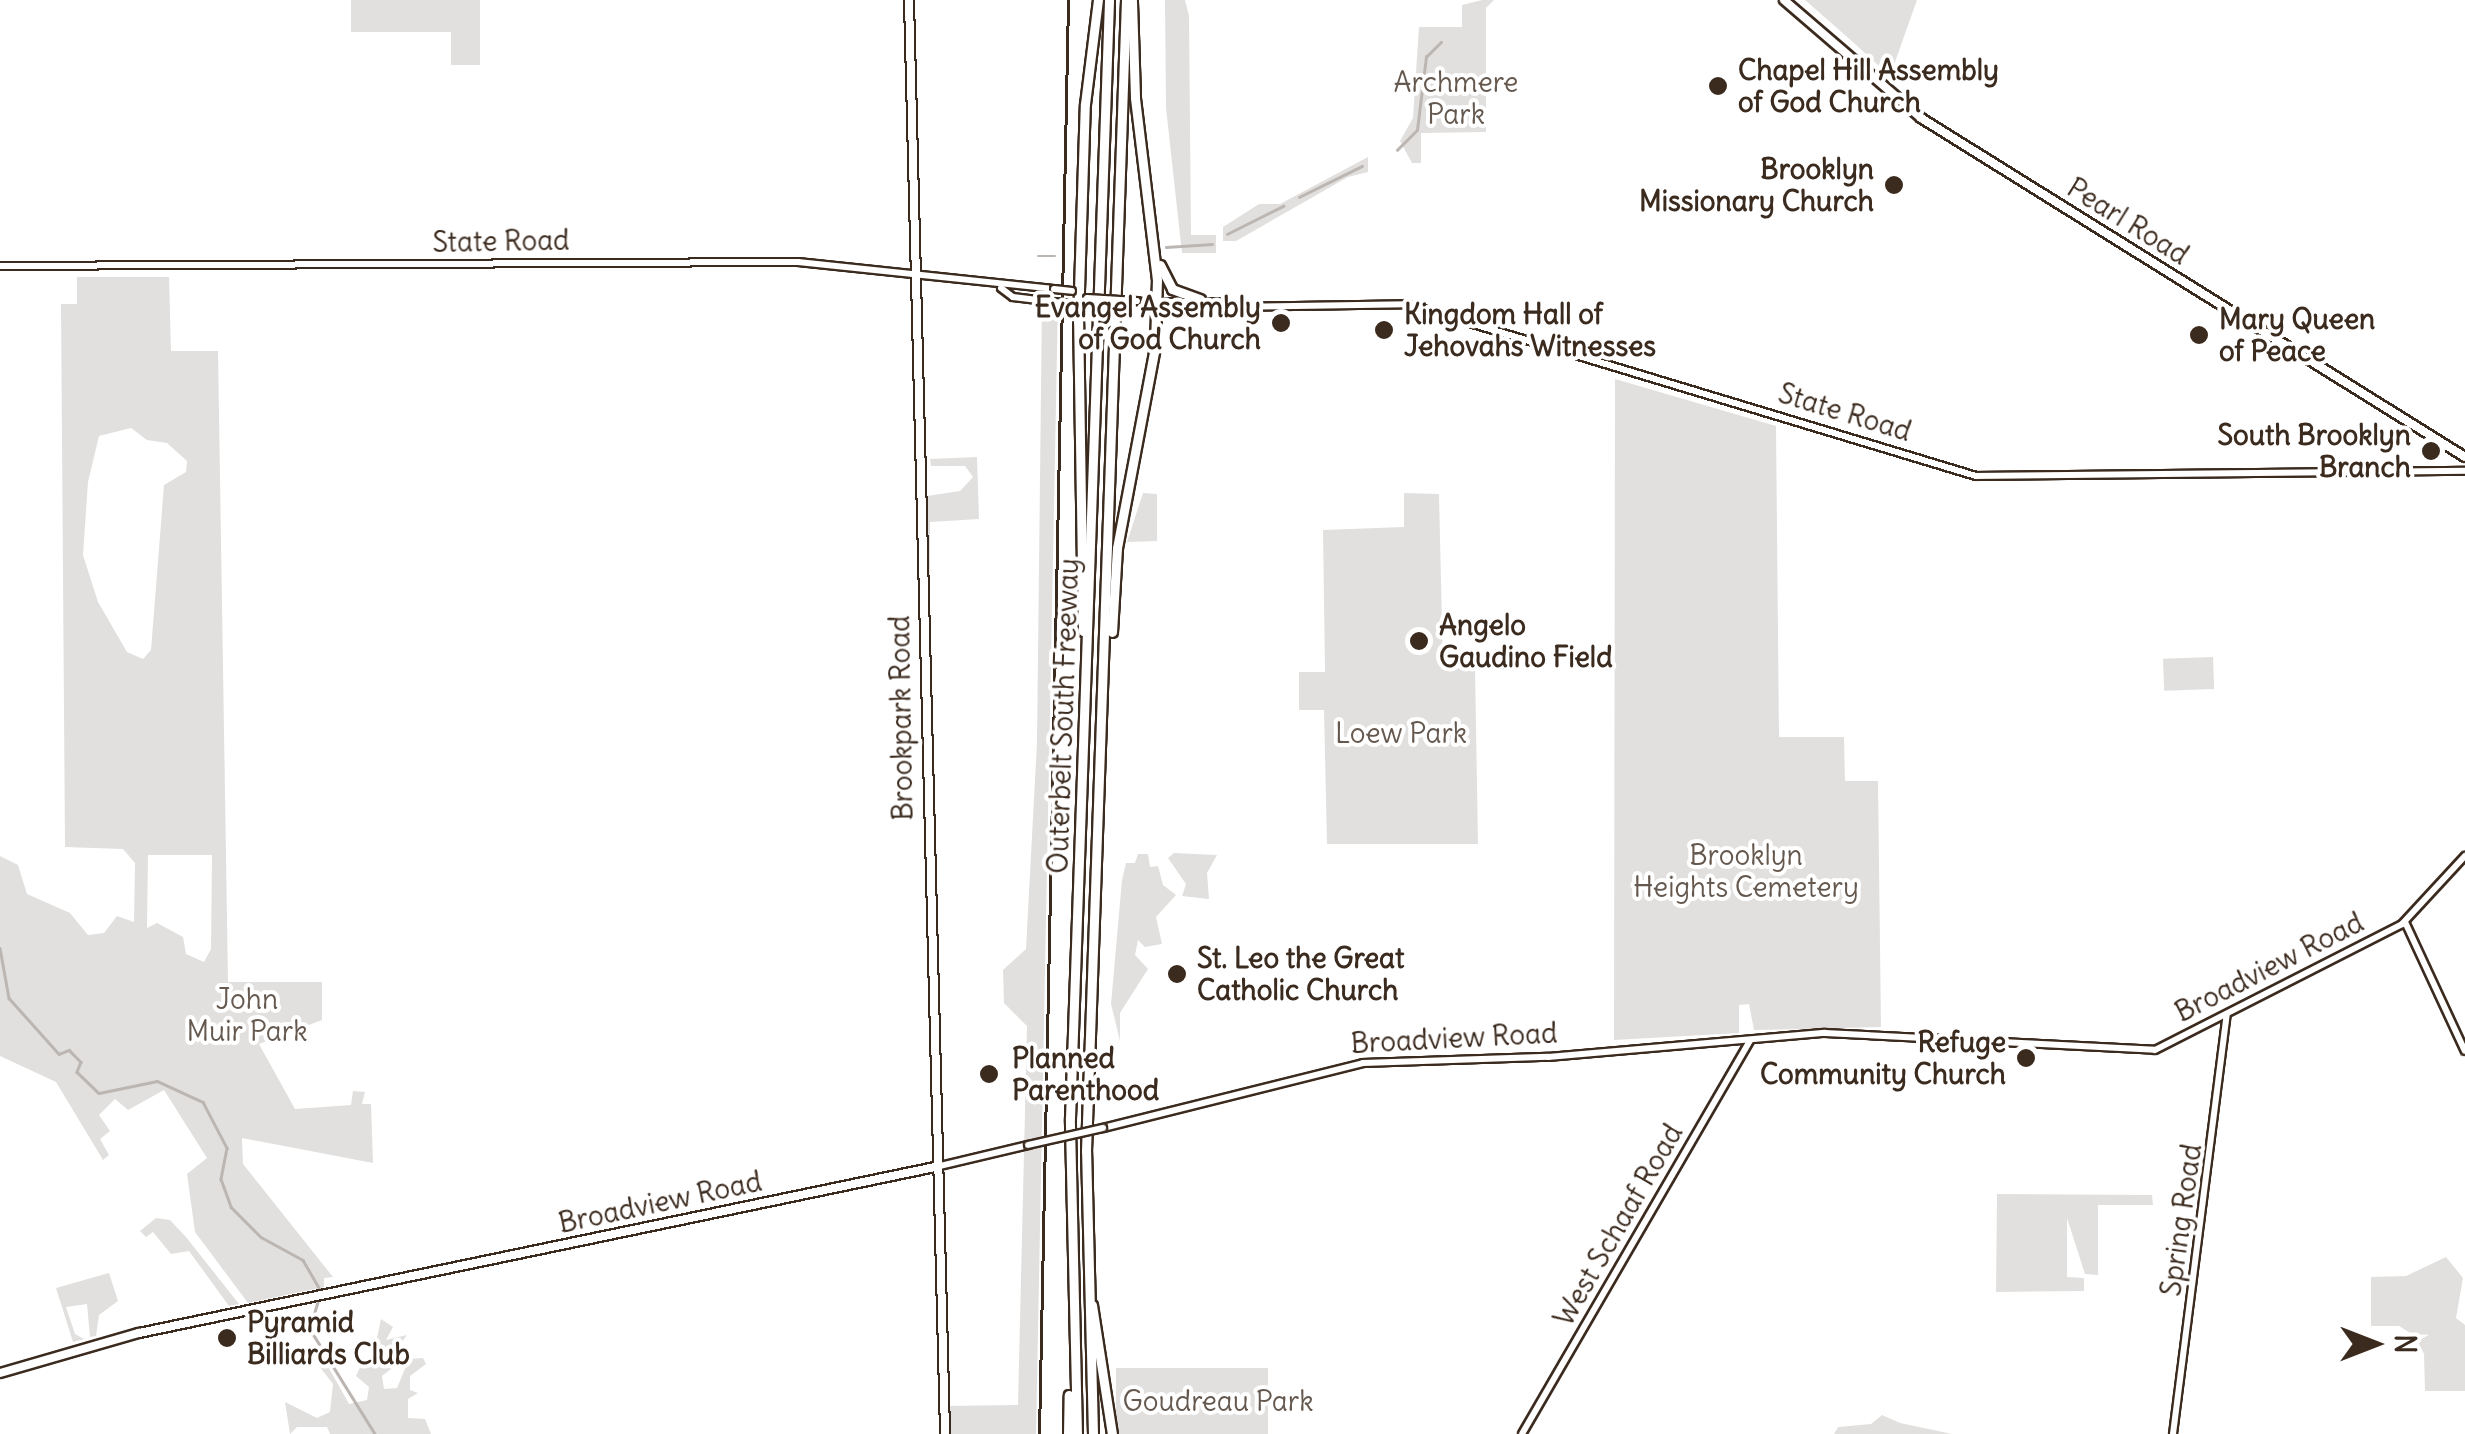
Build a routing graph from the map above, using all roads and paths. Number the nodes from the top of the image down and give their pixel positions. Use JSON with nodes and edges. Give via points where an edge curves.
{"nodes":[{"id":1,"x":909,"y":0,"type":"edge"},
{"id":2,"x":1098,"y":0,"type":"edge"},
{"id":3,"x":1109,"y":0,"type":"edge"},
{"id":4,"x":1129,"y":0,"type":"edge"},
{"id":5,"x":1784,"y":0,"type":"edge"},
{"id":6,"x":1150,"y":215,"type":"junction"},
{"id":7,"x":0,"y":266,"type":"edge"},
{"id":8,"x":914,"y":278,"type":"junction"},
{"id":9,"x":1001,"y":288,"type":"junction"},
{"id":10,"x":1078,"y":297,"type":"junction"},
{"id":11,"x":1200,"y":299,"type":"junction"},
{"id":12,"x":1156,"y":302,"type":"junction"},
{"id":13,"x":1224,"y":303,"type":"junction"},
{"id":14,"x":2465,"y":457,"type":"edge"},
{"id":15,"x":2465,"y":472,"type":"edge"},
{"id":16,"x":1087,"y":690,"type":"junction"},
{"id":17,"x":1104,"y":694,"type":"junction"},
{"id":18,"x":2465,"y":856,"type":"edge"},
{"id":19,"x":2405,"y":922,"type":"junction"},
{"id":20,"x":2227,"y":1014,"type":"junction"},
{"id":21,"x":1750,"y":1039,"type":"junction"},
{"id":22,"x":2465,"y":1050,"type":"edge"},
{"id":23,"x":935,"y":1167,"type":"junction"},
{"id":24,"x":1086,"y":1243,"type":"junction"},
{"id":25,"x":1072,"y":1352,"type":"junction"},
{"id":26,"x":0,"y":1373,"type":"edge"},
{"id":27,"x":945,"y":1434,"type":"edge"},
{"id":28,"x":1068,"y":1434,"type":"edge"},
{"id":29,"x":1077,"y":1434,"type":"edge"},
{"id":30,"x":1093,"y":1434,"type":"edge"},
{"id":31,"x":1112,"y":1434,"type":"edge"},
{"id":32,"x":1522,"y":1434,"type":"edge"},
{"id":33,"x":2173,"y":1434,"type":"edge"}],
"edges":[{"from":1,"to":8,"type":"main road","name":"Brookpark Road"},
{"from":2,"to":10,"type":"highway","via":[[1084,120]]},
{"from":3,"to":16,"type":"highway","name":"Outerbelt South Freeway"},
{"from":4,"to":6,"type":"highway"},
{"from":4,"to":17,"type":"highway","name":"Outerbelt South Freeway"},
{"from":5,"to":14,"type":"main road","name":"Pearl Road","via":[[1920,118]]},
{"from":6,"to":11,"type":"highway","via":[[1164,279],[1177,292]]},
{"from":6,"to":12,"type":"highway"},
{"from":7,"to":8,"type":"main road","name":"State Road","via":[[798,262]]},
{"from":8,"to":9,"type":"main road","name":"State Road"},
{"from":8,"to":23,"type":"main road","name":"Brookpark Road"},
{"from":9,"to":10,"type":"main road","name":"State Road","bridge":true,"via":[[1054,289]]},
{"from":9,"to":10,"type":"main road","name":"State Road","bridge":true,"via":[[1013,297],[1054,302]]},
{"from":10,"to":12,"type":"main road","name":"State Road","bridge":true},
{"from":10,"to":16,"type":"highway"},
{"from":11,"to":12,"type":"main road","name":"State Road"},
{"from":11,"to":13,"type":"main road","name":"State Road"},
{"from":12,"to":13,"type":"main road","name":"State Road","via":[[1165,308]]},
{"from":12,"to":17,"type":"highway","via":[[1152,376],[1115,564]]},
{"from":13,"to":15,"type":"main road","name":"State Road","via":[[1407,304],[1976,476]]},
{"from":16,"to":25,"type":"highway","name":"Outerbelt South Freeway","via":[[1070,1118]]},
{"from":17,"to":24,"type":"highway","name":"Outerbelt South Freeway"},
{"from":18,"to":19,"type":"main road","name":"Broadview Road"},
{"from":19,"to":20,"type":"main road","name":"Broadview Road"},
{"from":19,"to":22,"type":"main road"},
{"from":20,"to":21,"type":"main road","name":"Broadview Road","via":[[2152,1050],[1832,1033]]},
{"from":20,"to":33,"type":"main road","name":"Spring Road","via":[[2231,1023]]},
{"from":21,"to":23,"type":"main road","name":"Broadview Road","bridge":true,"via":[[1548,1057],[1352,1064]]},
{"from":21,"to":32,"type":"main road","name":"West Schaaf Road"},
{"from":23,"to":26,"type":"main road","name":"Broadview Road","via":[[129,1336]]},
{"from":23,"to":27,"type":"main road","name":"Brookpark Road"},
{"from":24,"to":30,"type":"highway","name":"Outerbelt South Freeway"},
{"from":24,"to":31,"type":"highway","via":[[1098,1369]]},
{"from":25,"to":28,"type":"highway"},
{"from":25,"to":29,"type":"highway","name":"Outerbelt South Freeway"}]}
